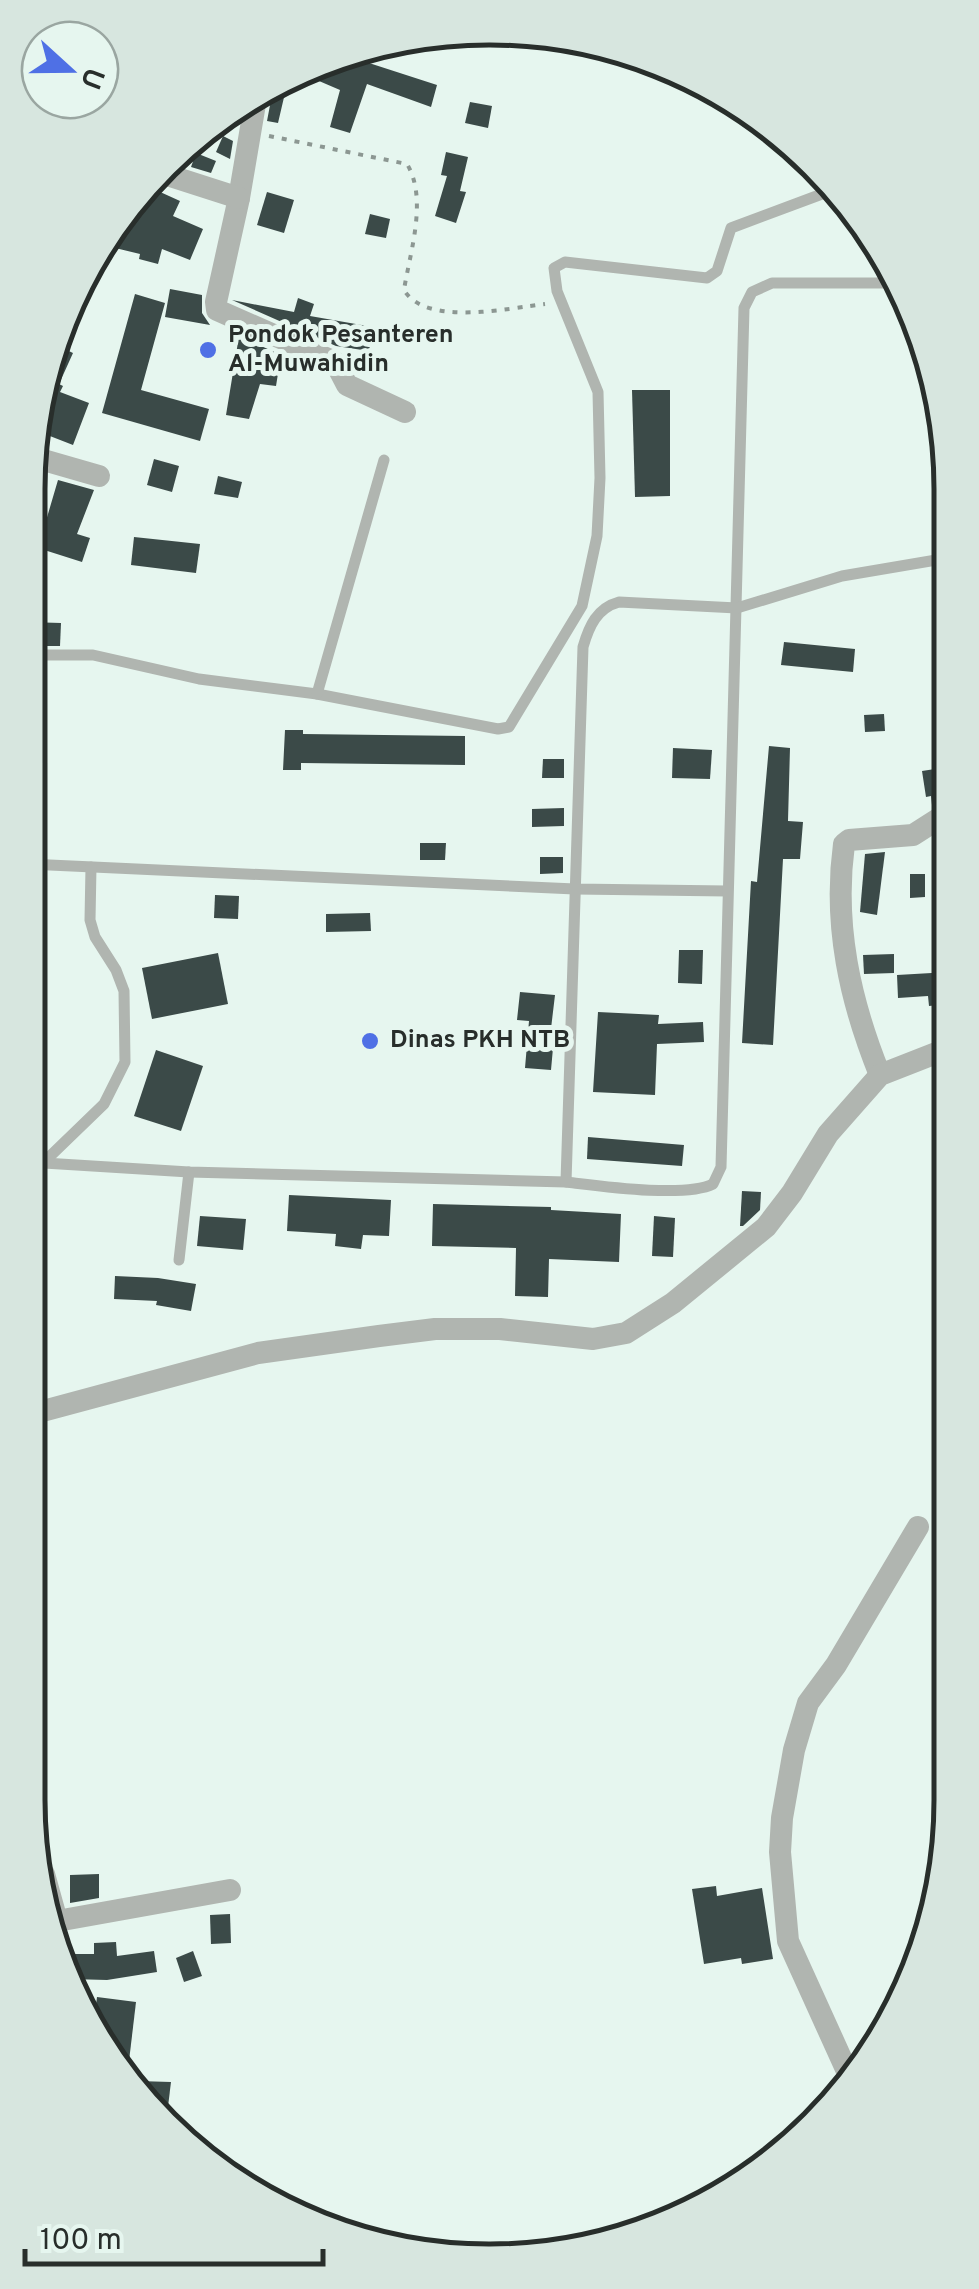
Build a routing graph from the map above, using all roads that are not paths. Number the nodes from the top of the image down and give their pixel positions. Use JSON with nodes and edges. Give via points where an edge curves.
{"nodes":[{"id":1,"x":253,"y":114,"type":"edge"},
{"id":2,"x":173,"y":177,"type":"edge"},
{"id":3,"x":822,"y":194,"type":"edge"},
{"id":4,"x":239,"y":198,"type":"junction"},
{"id":5,"x":883,"y":283,"type":"edge"},
{"id":6,"x":405,"y":412,"type":"dead end"},
{"id":7,"x":384,"y":460,"type":"dead end"},
{"id":8,"x":46,"y":461,"type":"edge"},
{"id":9,"x":99,"y":476,"type":"dead end"},
{"id":10,"x":934,"y":560,"type":"edge"},
{"id":11,"x":736,"y":608,"type":"junction"},
{"id":12,"x":45,"y":655,"type":"edge"},
{"id":13,"x":317,"y":694,"type":"junction"},
{"id":14,"x":934,"y":820,"type":"edge"},
{"id":15,"x":45,"y":865,"type":"edge"},
{"id":16,"x":91,"y":867,"type":"junction"},
{"id":17,"x":576,"y":888,"type":"junction"},
{"id":18,"x":726,"y":891,"type":"junction"},
{"id":19,"x":934,"y":1054,"type":"edge"},
{"id":20,"x":880,"y":1075,"type":"junction"},
{"id":21,"x":45,"y":1161,"type":"edge"},
{"id":22,"x":45,"y":1162,"type":"edge"},
{"id":23,"x":188,"y":1172,"type":"junction"},
{"id":24,"x":566,"y":1182,"type":"junction"},
{"id":25,"x":179,"y":1260,"type":"dead end"},
{"id":26,"x":45,"y":1410,"type":"edge"},
{"id":27,"x":918,"y":1526,"type":"dead end"},
{"id":28,"x":230,"y":1890,"type":"dead end"},
{"id":29,"x":62,"y":1920,"type":"edge"},
{"id":30,"x":845,"y":2066,"type":"edge"}],
"edges":[{"from":1,"to":4,"type":"street"},
{"from":2,"to":4,"type":"street"},
{"from":3,"to":13,"type":"lane","via":[[731,228],[718,267],[706,278],[560,263],[553,274],[598,392],[597,536],[582,606],[509,727]]},
{"from":4,"to":6,"type":"street","via":[[218,312],[335,362],[347,386]]},
{"from":5,"to":11,"type":"lane","via":[[772,283],[748,298]]},
{"from":7,"to":13,"type":"lane"},
{"from":8,"to":9,"type":"street"},
{"from":10,"to":11,"type":"lane","via":[[842,576]]},
{"from":11,"to":17,"type":"lane","via":[[619,602],[591,624],[583,646]]},
{"from":11,"to":18,"type":"lane"},
{"from":12,"to":13,"type":"lane","via":[[93,656]]},
{"from":14,"to":20,"type":"street","via":[[913,835],[845,843],[847,978]]},
{"from":15,"to":16,"type":"lane"},
{"from":16,"to":17,"type":"lane"},
{"from":16,"to":21,"type":"lane","via":[[94,937],[124,990],[125,1062],[104,1104]]},
{"from":17,"to":18,"type":"lane"},
{"from":17,"to":24,"type":"lane"},
{"from":18,"to":24,"type":"lane","via":[[717,1180],[696,1190]]},
{"from":19,"to":20,"type":"street"},
{"from":20,"to":26,"type":"street","via":[[828,1134],[766,1227],[626,1333],[593,1339],[435,1329],[379,1336],[258,1353]]},
{"from":22,"to":23,"type":"lane"},
{"from":23,"to":24,"type":"lane"},
{"from":23,"to":25,"type":"lane"},
{"from":27,"to":30,"type":"street","via":[[808,1704],[782,1818],[788,1941]]},
{"from":28,"to":29,"type":"street"}]}
